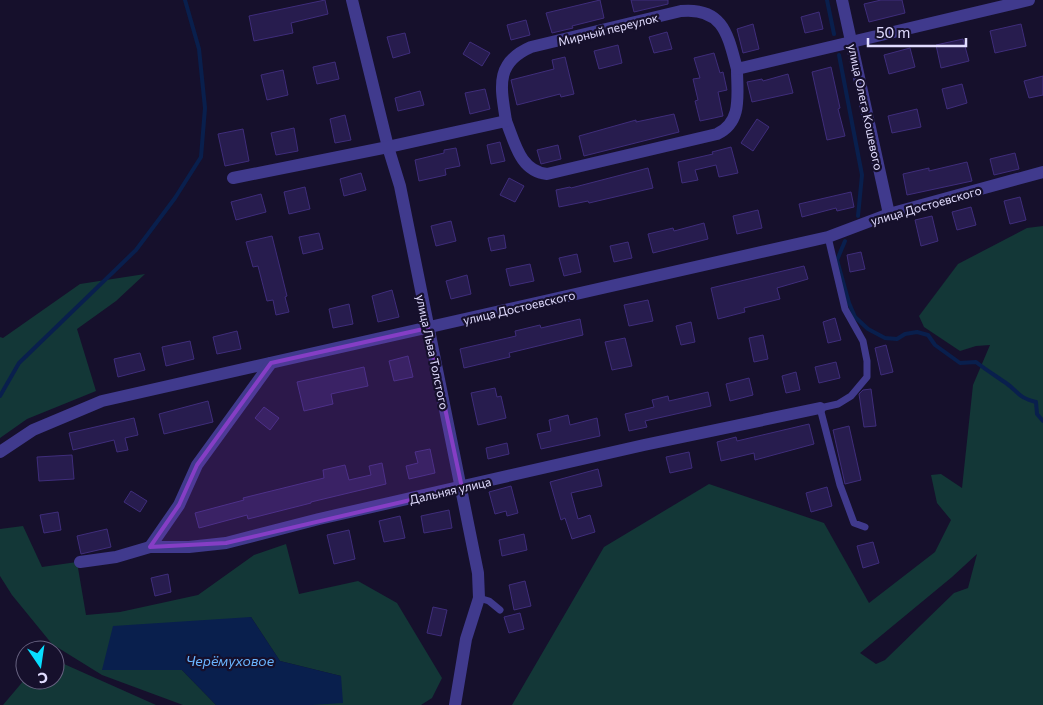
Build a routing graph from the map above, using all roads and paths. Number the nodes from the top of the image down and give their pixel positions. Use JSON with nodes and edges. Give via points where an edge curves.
{"nodes":[{"id":1,"x":352,"y":0,"type":"edge"},
{"id":2,"x":842,"y":0,"type":"edge"},
{"id":3,"x":1029,"y":0,"type":"edge"},
{"id":4,"x":852,"y":41,"type":"junction"},
{"id":5,"x":737,"y":69,"type":"junction"},
{"id":6,"x":506,"y":121,"type":"junction"},
{"id":7,"x":388,"y":147,"type":"junction"},
{"id":8,"x":1043,"y":172,"type":"edge"},
{"id":9,"x":234,"y":178,"type":"dead end"},
{"id":10,"x":890,"y":214,"type":"junction"},
{"id":11,"x":828,"y":237,"type":"junction"},
{"id":12,"x":428,"y":328,"type":"junction"},
{"id":13,"x":271,"y":363,"type":"junction"},
{"id":14,"x":820,"y":408,"type":"junction"},
{"id":15,"x":0,"y":452,"type":"edge"},
{"id":16,"x":462,"y":488,"type":"junction"},
{"id":17,"x":865,"y":527,"type":"dead end"},
{"id":18,"x":150,"y":547,"type":"junction"},
{"id":19,"x":80,"y":562,"type":"dead end"},
{"id":20,"x":479,"y":598,"type":"junction"},
{"id":21,"x":500,"y":610,"type":"dead end"},
{"id":22,"x":454,"y":705,"type":"edge"}],
"edges":[{"from":1,"to":7,"type":"street","name":"улица Льва Толстого"},
{"from":2,"to":4,"type":"street","name":"улица Олега Кошевого"},
{"from":3,"to":4,"type":"street"},
{"from":4,"to":5,"type":"street"},
{"from":4,"to":10,"type":"street","name":"улица Олега Кошевого"},
{"from":5,"to":6,"type":"street","name":"Мирный переулок","via":[[735,117],[725,131],[547,174],[538,174],[524,164]]},
{"from":5,"to":6,"type":"street","name":"Мирный переулок","via":[[722,25],[703,12],[681,11],[520,52],[508,64],[502,79]]},
{"from":6,"to":7,"type":"street"},
{"from":7,"to":9,"type":"street"},
{"from":7,"to":12,"type":"street","name":"улица Льва Толстого","via":[[400,186]]},
{"from":8,"to":10,"type":"street","name":"улица Достоевского"},
{"from":10,"to":11,"type":"street","name":"улица Достоевского"},
{"from":11,"to":12,"type":"street","name":"улица Достоевского"},
{"from":11,"to":14,"type":"lane","via":[[845,309],[863,341],[868,361],[867,377],[852,396],[838,404]]},
{"from":12,"to":13,"type":"street","name":"улица Достоевского"},
{"from":12,"to":16,"type":"street","name":"улица Льва Толстого"},
{"from":13,"to":15,"type":"street","name":"улица Достоевского","via":[[102,401],[33,430]]},
{"from":13,"to":18,"type":"street","via":[[197,465],[180,504]]},
{"from":14,"to":16,"type":"street","name":"Дальняя улица"},
{"from":14,"to":17,"type":"lane","via":[[840,485],[854,523]]},
{"from":16,"to":18,"type":"street","name":"Дальняя улица","via":[[226,543]]},
{"from":16,"to":20,"type":"street","name":"улица Льва Толстого","via":[[478,573]]},
{"from":18,"to":19,"type":"street","name":"Дальняя улица","via":[[116,557]]},
{"from":20,"to":21,"type":"lane"},
{"from":20,"to":22,"type":"street","name":"улица Льва Толстого","via":[[466,639]]}]}
